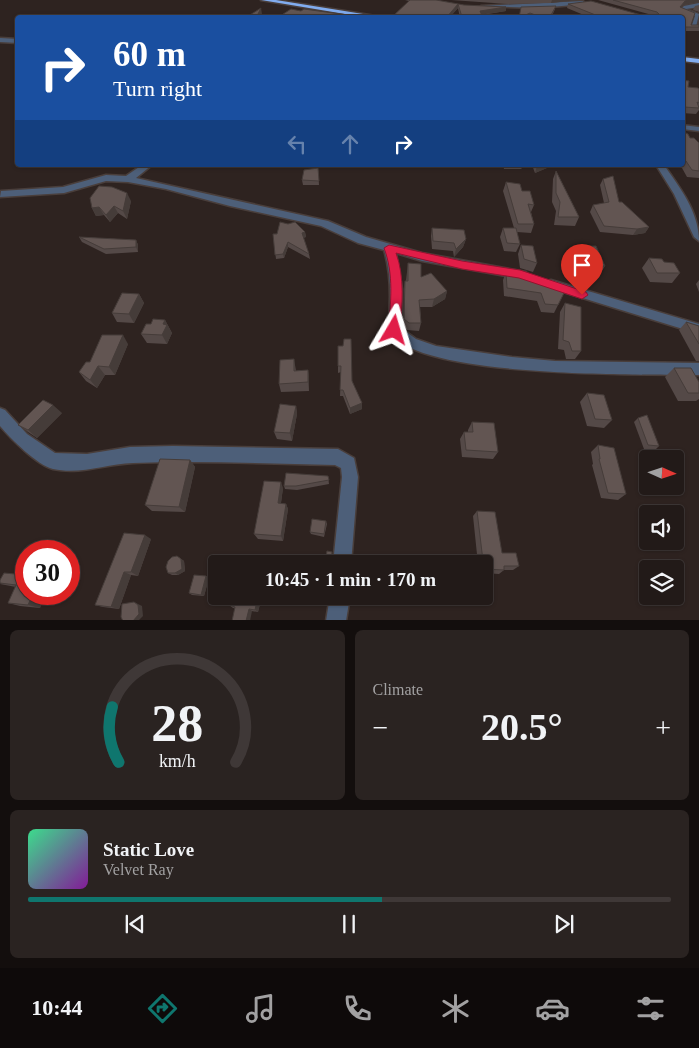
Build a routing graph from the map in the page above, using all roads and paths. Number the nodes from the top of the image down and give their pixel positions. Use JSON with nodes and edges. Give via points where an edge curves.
{"nodes":[{"id":1,"x":264,"y":0,"type":"edge"},
{"id":2,"x":587,"y":0,"type":"edge"},
{"id":3,"x":699,"y":5,"type":"edge"},
{"id":4,"x":474,"y":6,"type":"edge"},
{"id":5,"x":365,"y":15,"type":"edge"},
{"id":6,"x":693,"y":27,"type":"edge"},
{"id":7,"x":0,"y":40,"type":"edge"},
{"id":8,"x":15,"y":41,"type":"edge"},
{"id":9,"x":685,"y":60,"type":"edge"},
{"id":10,"x":699,"y":62,"type":"edge"},
{"id":11,"x":685,"y":127,"type":"edge"},
{"id":12,"x":699,"y":129,"type":"edge"},
{"id":13,"x":145,"y":167,"type":"edge"},
{"id":14,"x":661,"y":167,"type":"edge"},
{"id":15,"x":128,"y":179,"type":"junction"},
{"id":16,"x":1,"y":194,"type":"edge"},
{"id":17,"x":699,"y":237,"type":"edge"},
{"id":18,"x":389,"y":248,"type":"junction"},
{"id":19,"x":699,"y":329,"type":"edge"},
{"id":20,"x":699,"y":369,"type":"edge"},
{"id":21,"x":0,"y":415,"type":"edge"},
{"id":22,"x":343,"y":555,"type":"edge"},
{"id":23,"x":338,"y":605,"type":"edge"},
{"id":24,"x":336,"y":620,"type":"edge"}],
"edges":[{"from":1,"to":5,"type":"highway"},
{"from":2,"to":4,"type":"street","via":[[589,2],[546,6]]},
{"from":3,"to":6,"type":"street","via":[[683,10],[698,15]]},
{"from":7,"to":8,"type":"street"},
{"from":9,"to":10,"type":"highway"},
{"from":11,"to":12,"type":"street"},
{"from":13,"to":15,"type":"street"},
{"from":14,"to":17,"type":"street","via":[[679,194]]},
{"from":15,"to":16,"type":"street","via":[[100,179],[64,190]]},
{"from":15,"to":18,"type":"street","via":[[324,224]]},
{"from":18,"to":19,"type":"street","via":[[534,279]]},
{"from":18,"to":20,"type":"street","via":[[394,261],[397,302],[394,330],[411,343],[435,352],[555,367]]},
{"from":21,"to":22,"type":"street","via":[[21,439],[53,460],[87,462],[130,455],[173,454],[338,457],[348,464],[350,478]]},
{"from":23,"to":24,"type":"street"}]}
